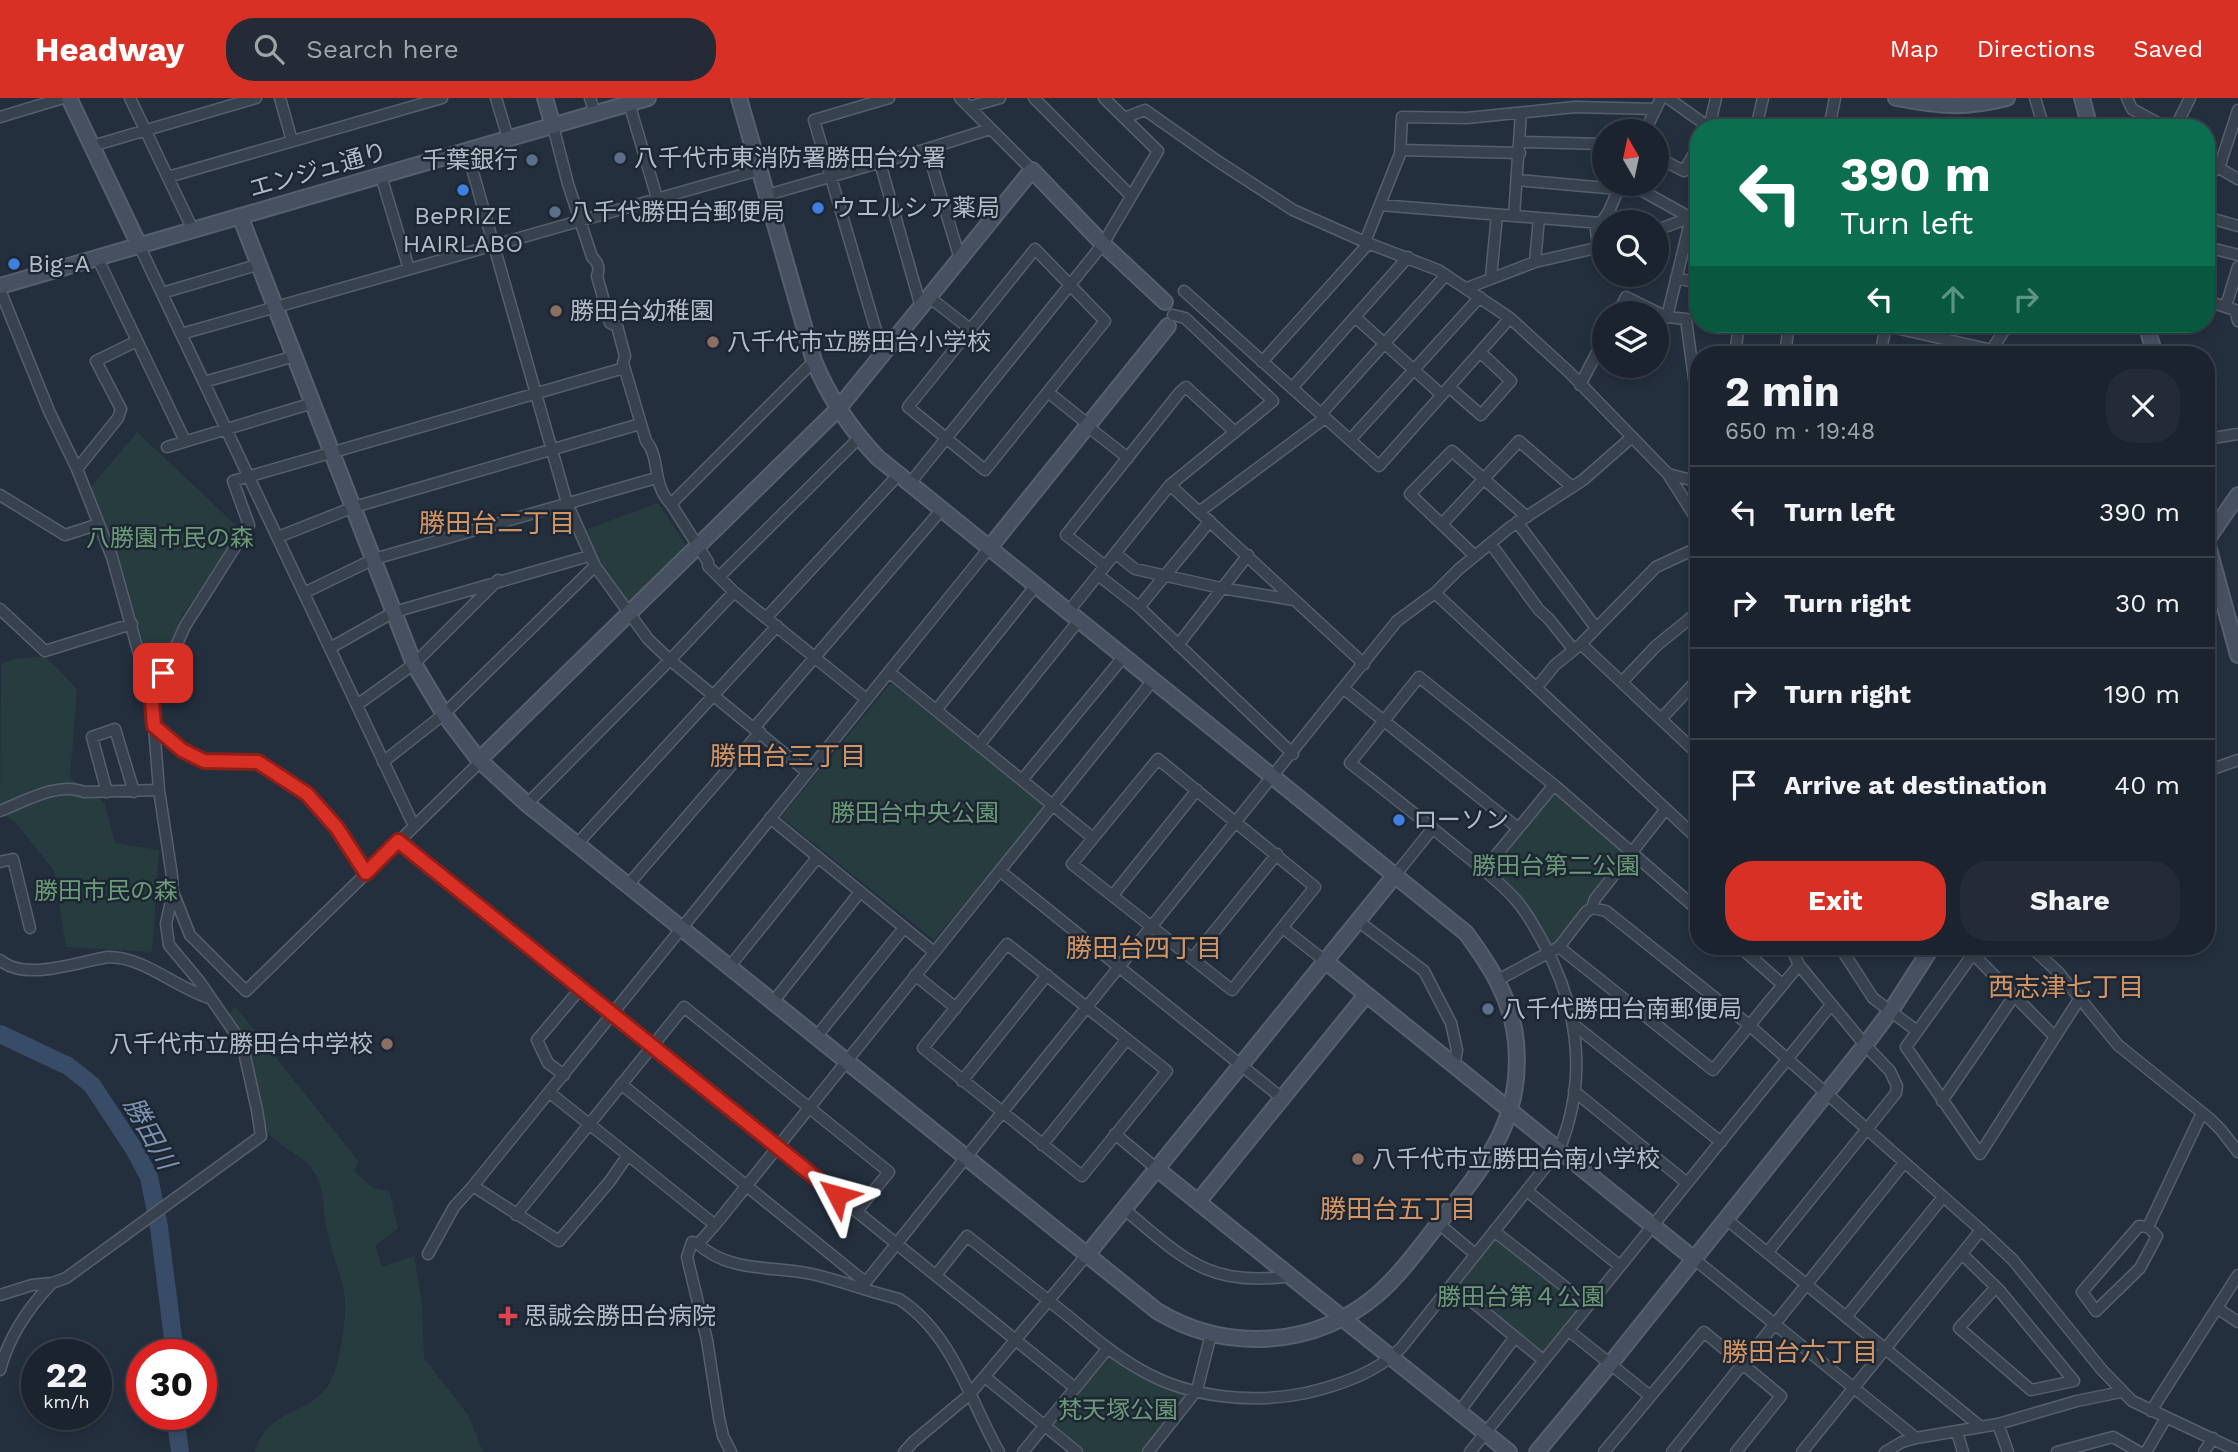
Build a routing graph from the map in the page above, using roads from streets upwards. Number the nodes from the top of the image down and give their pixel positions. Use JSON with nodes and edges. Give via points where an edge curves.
{"nodes":[{"id":1,"x":66,"y":98,"type":"edge"},
{"id":2,"x":130,"y":98,"type":"edge"},
{"id":3,"x":256,"y":98,"type":"edge"},
{"id":4,"x":280,"y":98,"type":"edge"},
{"id":5,"x":442,"y":98,"type":"edge"},
{"id":6,"x":496,"y":98,"type":"edge"},
{"id":7,"x":545,"y":98,"type":"edge"},
{"id":8,"x":590,"y":98,"type":"edge"},
{"id":9,"x":648,"y":98,"type":"edge"},
{"id":10,"x":739,"y":98,"type":"edge"},
{"id":11,"x":889,"y":98,"type":"edge"},
{"id":12,"x":960,"y":98,"type":"edge"},
{"id":13,"x":1000,"y":98,"type":"edge"},
{"id":14,"x":1034,"y":98,"type":"edge"},
{"id":15,"x":1104,"y":98,"type":"edge"},
{"id":16,"x":1661,"y":98,"type":"edge"},
{"id":17,"x":1668,"y":98,"type":"edge"},
{"id":18,"x":1716,"y":98,"type":"edge"},
{"id":19,"x":1763,"y":98,"type":"edge"},
{"id":20,"x":1835,"y":98,"type":"edge"},
{"id":21,"x":1896,"y":98,"type":"edge"},
{"id":22,"x":2007,"y":98,"type":"edge"},
{"id":23,"x":2035,"y":98,"type":"edge"},
{"id":24,"x":2082,"y":98,"type":"edge"},
{"id":25,"x":2127,"y":98,"type":"edge"},
{"id":26,"x":2190,"y":98,"type":"edge"},
{"id":27,"x":629,"y":103,"type":"junction"},
{"id":28,"x":969,"y":107,"type":"junction"},
{"id":29,"x":1656,"y":109,"type":"junction"},
{"id":30,"x":2238,"y":110,"type":"edge"},
{"id":31,"x":595,"y":113,"type":"junction"},
{"id":32,"x":1521,"y":113,"type":"junction"},
{"id":33,"x":0,"y":117,"type":"edge"},
{"id":34,"x":1124,"y":118,"type":"junction"},
{"id":35,"x":1651,"y":119,"type":"edge"},
{"id":36,"x":1697,"y":119,"type":"edge"},
{"id":37,"x":1711,"y":119,"type":"edge"},
{"id":38,"x":1758,"y":119,"type":"edge"},
{"id":39,"x":1831,"y":119,"type":"edge"},
{"id":40,"x":2041,"y":119,"type":"edge"},
{"id":41,"x":2088,"y":119,"type":"edge"},
{"id":42,"x":2150,"y":119,"type":"edge"},
{"id":43,"x":2180,"y":119,"type":"edge"},
{"id":44,"x":553,"y":126,"type":"junction"},
{"id":45,"x":990,"y":129,"type":"junction"},
{"id":46,"x":146,"y":130,"type":"junction"},
{"id":47,"x":508,"y":138,"type":"junction"},
{"id":48,"x":292,"y":141,"type":"junction"},
{"id":49,"x":1521,"y":142,"type":"junction"},
{"id":50,"x":1592,"y":144,"type":"edge"},
{"id":51,"x":92,"y":146,"type":"junction"},
{"id":52,"x":928,"y":149,"type":"junction"},
{"id":53,"x":1401,"y":150,"type":"junction"},
{"id":54,"x":467,"y":151,"type":"junction"},
{"id":55,"x":1520,"y":153,"type":"junction"},
{"id":56,"x":1690,"y":161,"type":"edge"},
{"id":57,"x":880,"y":163,"type":"junction"},
{"id":58,"x":1670,"y":164,"type":"edge"},
{"id":59,"x":2219,"y":168,"type":"junction"},
{"id":60,"x":760,"y":170,"type":"junction"},
{"id":61,"x":1032,"y":170,"type":"junction"},
{"id":62,"x":2215,"y":170,"type":"edge"},
{"id":63,"x":381,"y":176,"type":"junction"},
{"id":64,"x":831,"y":176,"type":"junction"},
{"id":65,"x":169,"y":177,"type":"junction"},
{"id":66,"x":2238,"y":179,"type":"edge"},
{"id":67,"x":1517,"y":180,"type":"junction"},
{"id":68,"x":1592,"y":184,"type":"edge"},
{"id":69,"x":767,"y":195,"type":"junction"},
{"id":70,"x":1131,"y":196,"type":"junction"},
{"id":71,"x":1654,"y":196,"type":"edge"},
{"id":72,"x":657,"y":198,"type":"junction"},
{"id":73,"x":1380,"y":205,"type":"junction"},
{"id":74,"x":1690,"y":214,"type":"edge"},
{"id":75,"x":240,"y":215,"type":"junction"},
{"id":76,"x":1497,"y":215,"type":"junction"},
{"id":77,"x":1514,"y":216,"type":"junction"},
{"id":78,"x":1539,"y":218,"type":"junction"},
{"id":79,"x":1690,"y":218,"type":"edge"},
{"id":80,"x":2215,"y":219,"type":"edge"},
{"id":81,"x":580,"y":220,"type":"junction"},
{"id":82,"x":1592,"y":222,"type":"edge"},
{"id":83,"x":1669,"y":226,"type":"edge"},
{"id":84,"x":2238,"y":226,"type":"edge"},
{"id":85,"x":193,"y":230,"type":"junction"},
{"id":86,"x":1690,"y":232,"type":"edge"},
{"id":87,"x":1367,"y":243,"type":"junction"},
{"id":88,"x":492,"y":244,"type":"junction"},
{"id":89,"x":1103,"y":244,"type":"junction"},
{"id":90,"x":139,"y":245,"type":"junction"},
{"id":91,"x":1592,"y":249,"type":"edge"},
{"id":92,"x":2215,"y":249,"type":"edge"},
{"id":93,"x":2238,"y":255,"type":"edge"},
{"id":94,"x":97,"y":257,"type":"junction"},
{"id":95,"x":1408,"y":257,"type":"junction"},
{"id":96,"x":960,"y":259,"type":"junction"},
{"id":97,"x":1535,"y":262,"type":"junction"},
{"id":98,"x":260,"y":264,"type":"junction"},
{"id":99,"x":2238,"y":267,"type":"edge"},
{"id":100,"x":409,"y":269,"type":"junction"},
{"id":101,"x":1446,"y":275,"type":"junction"},
{"id":102,"x":1491,"y":277,"type":"junction"},
{"id":103,"x":1676,"y":278,"type":"junction"},
{"id":104,"x":1690,"y":281,"type":"edge"},
{"id":105,"x":1070,"y":285,"type":"junction"},
{"id":106,"x":0,"y":288,"type":"edge"},
{"id":107,"x":1467,"y":288,"type":"junction"},
{"id":108,"x":1184,"y":291,"type":"dead end"},
{"id":109,"x":162,"y":293,"type":"junction"},
{"id":110,"x":1479,"y":297,"type":"junction"},
{"id":111,"x":925,"y":302,"type":"junction"},
{"id":112,"x":2215,"y":303,"type":"edge"},
{"id":113,"x":276,"y":308,"type":"junction"},
{"id":114,"x":1669,"y":308,"type":"edge"},
{"id":115,"x":2233,"y":309,"type":"edge"},
{"id":116,"x":1169,"y":314,"type":"junction"},
{"id":117,"x":1355,"y":317,"type":"junction"},
{"id":118,"x":1669,"y":317,"type":"edge"},
{"id":119,"x":1510,"y":318,"type":"junction"},
{"id":120,"x":2238,"y":321,"type":"edge"},
{"id":121,"x":970,"y":329,"type":"junction"},
{"id":122,"x":1914,"y":333,"type":"edge"},
{"id":123,"x":181,"y":334,"type":"junction"},
{"id":124,"x":137,"y":341,"type":"junction"},
{"id":125,"x":1385,"y":343,"type":"junction"},
{"id":126,"x":1966,"y":346,"type":"edge"},
{"id":127,"x":1690,"y":349,"type":"edge"},
{"id":128,"x":1480,"y":352,"type":"junction"},
{"id":129,"x":883,"y":354,"type":"junction"},
{"id":130,"x":295,"y":356,"type":"junction"},
{"id":131,"x":814,"y":361,"type":"junction"},
{"id":132,"x":1262,"y":362,"type":"junction"},
{"id":133,"x":1592,"y":362,"type":"edge"},
{"id":134,"x":624,"y":368,"type":"junction"},
{"id":135,"x":1414,"y":369,"type":"junction"},
{"id":136,"x":204,"y":382,"type":"junction"},
{"id":137,"x":1580,"y":385,"type":"junction"},
{"id":138,"x":1292,"y":388,"type":"junction"},
{"id":139,"x":1446,"y":391,"type":"junction"},
{"id":140,"x":1048,"y":392,"type":"junction"},
{"id":141,"x":535,"y":394,"type":"junction"},
{"id":142,"x":313,"y":403,"type":"junction"},
{"id":143,"x":838,"y":409,"type":"junction"},
{"id":144,"x":1323,"y":416,"type":"junction"},
{"id":145,"x":640,"y":424,"type":"junction"},
{"id":146,"x":1088,"y":425,"type":"junction"},
{"id":147,"x":227,"y":429,"type":"junction"},
{"id":148,"x":1235,"y":432,"type":"junction"},
{"id":149,"x":2238,"y":434,"type":"edge"},
{"id":150,"x":1632,"y":436,"type":"junction"},
{"id":151,"x":859,"y":438,"type":"junction"},
{"id":152,"x":947,"y":438,"type":"junction"},
{"id":153,"x":2215,"y":438,"type":"edge"},
{"id":154,"x":1350,"y":440,"type":"junction"},
{"id":155,"x":185,"y":441,"type":"junction"},
{"id":156,"x":167,"y":447,"type":"dead end"},
{"id":157,"x":552,"y":450,"type":"junction"},
{"id":158,"x":332,"y":452,"type":"junction"},
{"id":159,"x":1128,"y":458,"type":"junction"},
{"id":160,"x":77,"y":469,"type":"junction"},
{"id":161,"x":1668,"y":474,"type":"junction"},
{"id":162,"x":249,"y":477,"type":"junction"},
{"id":163,"x":656,"y":478,"type":"junction"},
{"id":164,"x":905,"y":478,"type":"junction"},
{"id":165,"x":1486,"y":479,"type":"junction"},
{"id":166,"x":1690,"y":480,"type":"edge"},
{"id":167,"x":1170,"y":485,"type":"junction"},
{"id":168,"x":1571,"y":486,"type":"junction"},
{"id":169,"x":0,"y":495,"type":"edge"},
{"id":170,"x":2238,"y":495,"type":"edge"},
{"id":171,"x":567,"y":503,"type":"junction"},
{"id":172,"x":671,"y":503,"type":"junction"},
{"id":173,"x":354,"y":507,"type":"junction"},
{"id":174,"x":943,"y":508,"type":"junction"},
{"id":175,"x":1690,"y":509,"type":"edge"},
{"id":176,"x":1199,"y":512,"type":"junction"},
{"id":177,"x":1527,"y":517,"type":"junction"},
{"id":178,"x":1210,"y":521,"type":"junction"},
{"id":179,"x":1517,"y":522,"type":"junction"},
{"id":180,"x":99,"y":524,"type":"junction"},
{"id":181,"x":1442,"y":524,"type":"junction"},
{"id":182,"x":2215,"y":529,"type":"edge"},
{"id":183,"x":278,"y":537,"type":"junction"},
{"id":184,"x":1491,"y":544,"type":"junction"},
{"id":185,"x":697,"y":547,"type":"junction"},
{"id":186,"x":990,"y":547,"type":"junction"},
{"id":187,"x":1690,"y":551,"type":"edge"},
{"id":188,"x":1116,"y":554,"type":"junction"},
{"id":189,"x":589,"y":555,"type":"junction"},
{"id":190,"x":1248,"y":555,"type":"junction"},
{"id":191,"x":1475,"y":556,"type":"junction"},
{"id":192,"x":374,"y":559,"type":"junction"},
{"id":193,"x":595,"y":566,"type":"junction"},
{"id":194,"x":1105,"y":566,"type":"junction"},
{"id":195,"x":2215,"y":570,"type":"edge"},
{"id":196,"x":1098,"y":575,"type":"junction"},
{"id":197,"x":1164,"y":576,"type":"junction"},
{"id":198,"x":719,"y":577,"type":"junction"},
{"id":199,"x":498,"y":580,"type":"junction"},
{"id":200,"x":1037,"y":584,"type":"junction"},
{"id":201,"x":1221,"y":587,"type":"junction"},
{"id":202,"x":734,"y":592,"type":"junction"},
{"id":203,"x":304,"y":593,"type":"junction"},
{"id":204,"x":1434,"y":593,"type":"junction"},
{"id":205,"x":1294,"y":600,"type":"junction"},
{"id":206,"x":1139,"y":607,"type":"junction"},
{"id":207,"x":0,"y":609,"type":"edge"},
{"id":208,"x":394,"y":612,"type":"junction"},
{"id":209,"x":628,"y":614,"type":"junction"},
{"id":210,"x":1075,"y":615,"type":"junction"},
{"id":211,"x":766,"y":618,"type":"junction"},
{"id":212,"x":1690,"y":618,"type":"edge"},
{"id":213,"x":132,"y":624,"type":"junction"},
{"id":214,"x":777,"y":626,"type":"junction"},
{"id":215,"x":1596,"y":628,"type":"junction"},
{"id":216,"x":1178,"y":645,"type":"junction"},
{"id":217,"x":1577,"y":647,"type":"junction"},
{"id":218,"x":330,"y":648,"type":"junction"},
{"id":219,"x":1125,"y":655,"type":"junction"},
{"id":220,"x":2238,"y":655,"type":"edge"},
{"id":221,"x":814,"y":657,"type":"junction"},
{"id":222,"x":670,"y":660,"type":"junction"},
{"id":223,"x":414,"y":664,"type":"junction"},
{"id":224,"x":1364,"y":664,"type":"junction"},
{"id":225,"x":889,"y":672,"type":"junction"},
{"id":226,"x":1154,"y":679,"type":"junction"},
{"id":227,"x":1622,"y":682,"type":"junction"},
{"id":228,"x":1537,"y":688,"type":"junction"},
{"id":229,"x":1690,"y":688,"type":"edge"},
{"id":230,"x":1344,"y":689,"type":"junction"},
{"id":231,"x":715,"y":695,"type":"junction"},
{"id":232,"x":866,"y":699,"type":"junction"},
{"id":233,"x":152,"y":701,"type":"junction"},
{"id":234,"x":357,"y":705,"type":"junction"},
{"id":235,"x":937,"y":709,"type":"junction"},
{"id":236,"x":444,"y":714,"type":"junction"},
{"id":237,"x":1661,"y":719,"type":"junction"},
{"id":238,"x":1384,"y":720,"type":"junction"},
{"id":239,"x":154,"y":726,"type":"junction"},
{"id":240,"x":757,"y":730,"type":"junction"},
{"id":241,"x":979,"y":745,"type":"junction"},
{"id":242,"x":1690,"y":746,"type":"edge"},
{"id":243,"x":1293,"y":754,"type":"junction"},
{"id":244,"x":480,"y":760,"type":"junction"},
{"id":245,"x":2238,"y":760,"type":"edge"},
{"id":246,"x":383,"y":762,"type":"junction"},
{"id":247,"x":2215,"y":768,"type":"edge"},
{"id":248,"x":807,"y":772,"type":"junction"},
{"id":249,"x":1274,"y":776,"type":"junction"},
{"id":250,"x":1022,"y":780,"type":"junction"},
{"id":251,"x":1554,"y":785,"type":"junction"},
{"id":252,"x":159,"y":790,"type":"junction"},
{"id":253,"x":1197,"y":790,"type":"junction"},
{"id":254,"x":107,"y":792,"type":"junction"},
{"id":255,"x":134,"y":792,"type":"junction"},
{"id":256,"x":527,"y":804,"type":"junction"},
{"id":257,"x":1053,"y":804,"type":"junction"},
{"id":258,"x":1666,"y":809,"type":"junction"},
{"id":259,"x":0,"y":811,"type":"edge"},
{"id":260,"x":770,"y":818,"type":"junction"},
{"id":261,"x":1237,"y":822,"type":"junction"},
{"id":262,"x":414,"y":826,"type":"junction"},
{"id":263,"x":1433,"y":828,"type":"junction"},
{"id":264,"x":1518,"y":828,"type":"junction"},
{"id":265,"x":1690,"y":832,"type":"edge"},
{"id":266,"x":1093,"y":838,"type":"junction"},
{"id":267,"x":398,"y":841,"type":"junction"},
{"id":268,"x":577,"y":844,"type":"junction"},
{"id":269,"x":1633,"y":852,"type":"junction"},
{"id":270,"x":1277,"y":854,"type":"junction"},
{"id":271,"x":817,"y":858,"type":"junction"},
{"id":272,"x":0,"y":862,"type":"edge"},
{"id":273,"x":1484,"y":870,"type":"junction"},
{"id":274,"x":1000,"y":871,"type":"junction"},
{"id":275,"x":366,"y":873,"type":"junction"},
{"id":276,"x":1396,"y":874,"type":"junction"},
{"id":277,"x":628,"y":885,"type":"junction"},
{"id":278,"x":173,"y":892,"type":"junction"},
{"id":279,"x":860,"y":892,"type":"junction"},
{"id":280,"x":1113,"y":895,"type":"junction"},
{"id":281,"x":1690,"y":903,"type":"edge"},
{"id":282,"x":1592,"y":908,"type":"junction"},
{"id":283,"x":1358,"y":921,"type":"junction"},
{"id":284,"x":1152,"y":927,"type":"junction"},
{"id":285,"x":30,"y":928,"type":"dead end"},
{"id":286,"x":682,"y":928,"type":"junction"},
{"id":287,"x":904,"y":928,"type":"junction"},
{"id":288,"x":1283,"y":928,"type":"junction"},
{"id":289,"x":1559,"y":947,"type":"junction"},
{"id":290,"x":934,"y":952,"type":"junction"},
{"id":291,"x":1549,"y":954,"type":"junction"},
{"id":292,"x":1749,"y":955,"type":"edge"},
{"id":293,"x":1794,"y":955,"type":"edge"},
{"id":294,"x":1846,"y":955,"type":"edge"},
{"id":295,"x":1927,"y":955,"type":"edge"},
{"id":296,"x":1972,"y":955,"type":"edge"},
{"id":297,"x":1974,"y":955,"type":"edge"},
{"id":298,"x":2040,"y":955,"type":"edge"},
{"id":299,"x":1192,"y":958,"type":"junction"},
{"id":300,"x":0,"y":960,"type":"edge"},
{"id":301,"x":1325,"y":961,"type":"junction"},
{"id":302,"x":1798,"y":965,"type":"junction"},
{"id":303,"x":730,"y":966,"type":"junction"},
{"id":304,"x":1119,"y":967,"type":"junction"},
{"id":305,"x":915,"y":975,"type":"junction"},
{"id":306,"x":1047,"y":975,"type":"junction"},
{"id":307,"x":1498,"y":980,"type":"junction"},
{"id":308,"x":1782,"y":984,"type":"junction"},
{"id":309,"x":581,"y":988,"type":"junction"},
{"id":310,"x":1366,"y":995,"type":"junction"},
{"id":311,"x":2014,"y":996,"type":"junction"},
{"id":312,"x":209,"y":998,"type":"junction"},
{"id":313,"x":2080,"y":998,"type":"junction"},
{"id":314,"x":773,"y":1002,"type":"junction"},
{"id":315,"x":1831,"y":1005,"type":"junction"},
{"id":316,"x":1087,"y":1007,"type":"junction"},
{"id":317,"x":956,"y":1008,"type":"junction"},
{"id":318,"x":1890,"y":1012,"type":"junction"},
{"id":319,"x":612,"y":1014,"type":"junction"},
{"id":320,"x":1573,"y":1024,"type":"junction"},
{"id":321,"x":1749,"y":1025,"type":"junction"},
{"id":322,"x":1917,"y":1031,"type":"junction"},
{"id":323,"x":816,"y":1037,"type":"junction"},
{"id":324,"x":2055,"y":1037,"type":"junction"},
{"id":325,"x":1127,"y":1039,"type":"junction"},
{"id":326,"x":1865,"y":1045,"type":"junction"},
{"id":327,"x":652,"y":1046,"type":"junction"},
{"id":328,"x":1788,"y":1059,"type":"junction"},
{"id":329,"x":847,"y":1062,"type":"junction"},
{"id":330,"x":1240,"y":1066,"type":"junction"},
{"id":331,"x":1454,"y":1066,"type":"junction"},
{"id":332,"x":564,"y":1075,"type":"junction"},
{"id":333,"x":962,"y":1081,"type":"junction"},
{"id":334,"x":621,"y":1084,"type":"junction"},
{"id":335,"x":1574,"y":1091,"type":"junction"},
{"id":336,"x":550,"y":1093,"type":"junction"},
{"id":337,"x":1825,"y":1095,"type":"junction"},
{"id":338,"x":1283,"y":1098,"type":"junction"},
{"id":339,"x":1942,"y":1101,"type":"junction"},
{"id":340,"x":809,"y":1107,"type":"junction"},
{"id":341,"x":1510,"y":1111,"type":"junction"},
{"id":342,"x":1002,"y":1112,"type":"junction"},
{"id":343,"x":2202,"y":1113,"type":"junction"},
{"id":344,"x":590,"y":1124,"type":"junction"},
{"id":345,"x":1866,"y":1129,"type":"junction"},
{"id":346,"x":1115,"y":1134,"type":"junction"},
{"id":347,"x":1721,"y":1142,"type":"junction"},
{"id":348,"x":1042,"y":1145,"type":"junction"},
{"id":349,"x":778,"y":1147,"type":"junction"},
{"id":350,"x":1559,"y":1150,"type":"junction"},
{"id":351,"x":2238,"y":1152,"type":"edge"},
{"id":352,"x":628,"y":1155,"type":"junction"},
{"id":353,"x":966,"y":1158,"type":"junction"},
{"id":354,"x":1904,"y":1163,"type":"junction"},
{"id":355,"x":1157,"y":1169,"type":"junction"},
{"id":356,"x":1687,"y":1183,"type":"junction"},
{"id":357,"x":473,"y":1186,"type":"junction"},
{"id":358,"x":745,"y":1186,"type":"junction"},
{"id":359,"x":1527,"y":1191,"type":"junction"},
{"id":360,"x":1943,"y":1197,"type":"junction"},
{"id":361,"x":1198,"y":1202,"type":"junction"},
{"id":362,"x":1124,"y":1209,"type":"junction"},
{"id":363,"x":857,"y":1211,"type":"junction"},
{"id":364,"x":516,"y":1215,"type":"junction"},
{"id":365,"x":1726,"y":1219,"type":"junction"},
{"id":366,"x":1439,"y":1224,"type":"junction"},
{"id":367,"x":715,"y":1225,"type":"junction"},
{"id":368,"x":1653,"y":1226,"type":"junction"},
{"id":369,"x":2148,"y":1227,"type":"junction"},
{"id":370,"x":1981,"y":1230,"type":"junction"},
{"id":371,"x":1494,"y":1231,"type":"junction"},
{"id":372,"x":698,"y":1244,"type":"junction"},
{"id":373,"x":897,"y":1244,"type":"junction"},
{"id":374,"x":1767,"y":1253,"type":"junction"},
{"id":375,"x":428,"y":1254,"type":"dead end"},
{"id":376,"x":1475,"y":1254,"type":"junction"},
{"id":377,"x":1962,"y":1254,"type":"junction"},
{"id":378,"x":1086,"y":1256,"type":"junction"},
{"id":379,"x":1694,"y":1259,"type":"junction"},
{"id":380,"x":1619,"y":1266,"type":"junction"},
{"id":381,"x":936,"y":1275,"type":"junction"},
{"id":382,"x":2238,"y":1275,"type":"edge"},
{"id":383,"x":1291,"y":1276,"type":"junction"},
{"id":384,"x":52,"y":1283,"type":"junction"},
{"id":385,"x":863,"y":1285,"type":"junction"},
{"id":386,"x":1452,"y":1285,"type":"junction"},
{"id":387,"x":1806,"y":1285,"type":"junction"},
{"id":388,"x":1996,"y":1287,"type":"junction"},
{"id":389,"x":0,"y":1294,"type":"edge"},
{"id":390,"x":1049,"y":1301,"type":"junction"},
{"id":391,"x":1588,"y":1305,"type":"junction"},
{"id":392,"x":2217,"y":1308,"type":"junction"},
{"id":393,"x":1846,"y":1317,"type":"junction"},
{"id":394,"x":1343,"y":1319,"type":"junction"},
{"id":395,"x":2238,"y":1322,"type":"edge"},
{"id":396,"x":1774,"y":1324,"type":"junction"},
{"id":397,"x":1568,"y":1330,"type":"junction"},
{"id":398,"x":1211,"y":1334,"type":"junction"},
{"id":399,"x":1515,"y":1337,"type":"junction"},
{"id":400,"x":1016,"y":1340,"type":"junction"},
{"id":401,"x":1108,"y":1348,"type":"junction"},
{"id":402,"x":1886,"y":1349,"type":"junction"},
{"id":403,"x":1391,"y":1358,"type":"junction"},
{"id":404,"x":1543,"y":1360,"type":"junction"},
{"id":405,"x":1611,"y":1363,"type":"junction"},
{"id":406,"x":1743,"y":1364,"type":"junction"},
{"id":407,"x":0,"y":1370,"type":"edge"},
{"id":408,"x":985,"y":1377,"type":"junction"},
{"id":409,"x":1075,"y":1388,"type":"junction"},
{"id":410,"x":1853,"y":1389,"type":"junction"},
{"id":411,"x":1197,"y":1390,"type":"junction"},
{"id":412,"x":2121,"y":1392,"type":"junction"},
{"id":413,"x":969,"y":1395,"type":"junction"},
{"id":414,"x":1650,"y":1396,"type":"junction"},
{"id":415,"x":2151,"y":1411,"type":"junction"},
{"id":416,"x":1459,"y":1412,"type":"junction"},
{"id":417,"x":2166,"y":1418,"type":"junction"},
{"id":418,"x":1998,"y":1424,"type":"junction"},
{"id":419,"x":1044,"y":1426,"type":"junction"},
{"id":420,"x":1981,"y":1427,"type":"junction"},
{"id":421,"x":1957,"y":1432,"type":"junction"},
{"id":422,"x":1485,"y":1433,"type":"junction"},
{"id":423,"x":1916,"y":1438,"type":"junction"},
{"id":424,"x":2213,"y":1438,"type":"junction"},
{"id":425,"x":1151,"y":1448,"type":"edge"},
{"id":426,"x":2074,"y":1450,"type":"edge"},
{"id":427,"x":2238,"y":1451,"type":"edge"},
{"id":428,"x":730,"y":1452,"type":"edge"},
{"id":429,"x":904,"y":1452,"type":"edge"},
{"id":430,"x":999,"y":1452,"type":"edge"},
{"id":431,"x":1023,"y":1452,"type":"edge"},
{"id":432,"x":1077,"y":1452,"type":"edge"},
{"id":433,"x":1165,"y":1452,"type":"edge"},
{"id":434,"x":1470,"y":1452,"type":"edge"},
{"id":435,"x":1509,"y":1452,"type":"edge"},
{"id":436,"x":1537,"y":1452,"type":"edge"},
{"id":437,"x":1604,"y":1452,"type":"edge"},
{"id":438,"x":1672,"y":1452,"type":"edge"},
{"id":439,"x":1736,"y":1452,"type":"edge"},
{"id":440,"x":1802,"y":1452,"type":"edge"},
{"id":441,"x":1885,"y":1452,"type":"edge"},
{"id":442,"x":1963,"y":1452,"type":"edge"},
{"id":443,"x":2008,"y":1452,"type":"edge"},
{"id":444,"x":2057,"y":1452,"type":"edge"},
{"id":445,"x":2139,"y":1452,"type":"edge"},
{"id":446,"x":2146,"y":1452,"type":"edge"},
{"id":447,"x":2204,"y":1452,"type":"edge"}],
"edges":[{"from":1,"to":33,"type":"street"},
{"from":1,"to":51,"type":"street"},
{"from":2,"to":46,"type":"street"},
{"from":3,"to":46,"type":"street"},
{"from":4,"to":48,"type":"street"},
{"from":5,"to":48,"type":"street"},
{"from":6,"to":47,"type":"street"},
{"from":7,"to":44,"type":"street"},
{"from":8,"to":31,"type":"street"},
{"from":9,"to":27,"type":"street","name":"エンジュ通り"},
{"from":10,"to":60,"type":"street"},
{"from":11,"to":64,"type":"street","via":[[814,120]]},
{"from":12,"to":28,"type":"street"},
{"from":13,"to":28,"type":"street"},
{"from":14,"to":70,"type":"street"},
{"from":15,"to":34,"type":"street"},
{"from":16,"to":29,"type":"street"},
{"from":17,"to":36,"type":"street"},
{"from":18,"to":37,"type":"street"},
{"from":19,"to":38,"type":"street"},
{"from":20,"to":39,"type":"street"},
{"from":21,"to":22,"type":"street","via":[[1959,107]]},
{"from":23,"to":40,"type":"street"},
{"from":24,"to":41,"type":"street"},
{"from":25,"to":42,"type":"street","via":[[2132,109]]},
{"from":26,"to":43,"type":"street"},
{"from":27,"to":31,"type":"street","name":"エンジュ通り"},
{"from":27,"to":72,"type":"street"},
{"from":28,"to":45,"type":"street"},
{"from":29,"to":32,"type":"street","via":[[1575,107]]},
{"from":29,"to":35,"type":"street"},
{"from":30,"to":59,"type":"street"},
{"from":31,"to":44,"type":"street","name":"エンジュ通り"},
{"from":32,"to":49,"type":"street"},
{"from":32,"to":53,"type":"street","via":[[1402,117]]},
{"from":34,"to":70,"type":"street","via":[[1158,151]]},
{"from":34,"to":87,"type":"street","via":[[1145,110],[1293,209]]},
{"from":44,"to":47,"type":"street","name":"エンジュ通り"},
{"from":44,"to":81,"type":"street"},
{"from":45,"to":52,"type":"street"},
{"from":45,"to":61,"type":"street"},
{"from":46,"to":51,"type":"street"},
{"from":46,"to":65,"type":"street"},
{"from":47,"to":54,"type":"street","name":"エンジュ通り"},
{"from":48,"to":65,"type":"street"},
{"from":49,"to":50,"type":"street"},
{"from":49,"to":55,"type":"street"},
{"from":51,"to":90,"type":"street"},
{"from":52,"to":57,"type":"street"},
{"from":52,"to":96,"type":"street"},
{"from":53,"to":55,"type":"street"},
{"from":53,"to":73,"type":"street"},
{"from":54,"to":63,"type":"street","name":"エンジュ通り"},
{"from":54,"to":88,"type":"street"},
{"from":55,"to":67,"type":"street"},
{"from":56,"to":58,"type":"street","via":[[1684,171]]},
{"from":57,"to":64,"type":"street"},
{"from":57,"to":111,"type":"street"},
{"from":59,"to":62,"type":"street"},
{"from":59,"to":66,"type":"street"},
{"from":60,"to":69,"type":"street"},
{"from":60,"to":72,"type":"street"},
{"from":61,"to":89,"type":"street"},
{"from":61,"to":96,"type":"street"},
{"from":63,"to":75,"type":"street","name":"エンジュ通り"},
{"from":63,"to":100,"type":"street"},
{"from":64,"to":69,"type":"street"},
{"from":64,"to":129,"type":"street"},
{"from":65,"to":85,"type":"street"},
{"from":67,"to":68,"type":"street"},
{"from":67,"to":77,"type":"street"},
{"from":69,"to":131,"type":"street"},
{"from":70,"to":89,"type":"street"},
{"from":71,"to":74,"type":"street"},
{"from":72,"to":81,"type":"street"},
{"from":73,"to":76,"type":"street"},
{"from":73,"to":87,"type":"street"},
{"from":75,"to":85,"type":"street","name":"エンジュ通り"},
{"from":75,"to":98,"type":"street"},
{"from":76,"to":77,"type":"street"},
{"from":76,"to":102,"type":"street"},
{"from":77,"to":78,"type":"street"},
{"from":78,"to":82,"type":"street"},
{"from":78,"to":97,"type":"street"},
{"from":79,"to":83,"type":"street"},
{"from":80,"to":84,"type":"street"},
{"from":81,"to":88,"type":"street"},
{"from":81,"to":134,"type":"street","via":[[596,261],[610,323],[617,327]]},
{"from":85,"to":90,"type":"street","name":"エンジュ通り"},
{"from":86,"to":103,"type":"street"},
{"from":87,"to":95,"type":"street"},
{"from":87,"to":132,"type":"street"},
{"from":88,"to":100,"type":"street"},
{"from":88,"to":141,"type":"street"},
{"from":89,"to":105,"type":"street"},
{"from":89,"to":116,"type":"street"},
{"from":90,"to":94,"type":"street","name":"エンジュ通り"},
{"from":90,"to":109,"type":"street"},
{"from":91,"to":97,"type":"street"},
{"from":92,"to":93,"type":"street"},
{"from":94,"to":106,"type":"street","name":"エンジュ通り"},
{"from":94,"to":124,"type":"street"},
{"from":95,"to":101,"type":"street"},
{"from":95,"to":117,"type":"street"},
{"from":96,"to":111,"type":"street"},
{"from":97,"to":102,"type":"street"},
{"from":98,"to":109,"type":"street"},
{"from":98,"to":113,"type":"street"},
{"from":99,"to":115,"type":"street"},
{"from":100,"to":113,"type":"street"},
{"from":101,"to":107,"type":"street"},
{"from":101,"to":125,"type":"street"},
{"from":102,"to":107,"type":"street"},
{"from":103,"to":104,"type":"street"},
{"from":103,"to":114,"type":"street"},
{"from":105,"to":121,"type":"street","via":[[1035,249]]},
{"from":105,"to":140,"type":"street","via":[[1105,321]]},
{"from":105,"to":152,"type":"street"},
{"from":106,"to":160,"type":"street"},
{"from":107,"to":110,"type":"street"},
{"from":108,"to":132,"type":"street"},
{"from":109,"to":123,"type":"street"},
{"from":110,"to":119,"type":"street"},
{"from":110,"to":135,"type":"street"},
{"from":111,"to":121,"type":"street"},
{"from":111,"to":129,"type":"street"},
{"from":112,"to":115,"type":"street"},
{"from":113,"to":123,"type":"street"},
{"from":113,"to":130,"type":"street"},
{"from":115,"to":120,"type":"street"},
{"from":116,"to":146,"type":"street"},
{"from":116,"to":148,"type":"street","via":[[1185,318],[1273,401]]},
{"from":117,"to":125,"type":"street"},
{"from":117,"to":138,"type":"street"},
{"from":118,"to":127,"type":"street","via":[[1686,319]]},
{"from":119,"to":128,"type":"street"},
{"from":119,"to":137,"type":"street"},
{"from":121,"to":152,"type":"street","via":[[908,407]]},
{"from":122,"to":126,"type":"street"},
{"from":123,"to":136,"type":"street"},
{"from":124,"to":155,"type":"street"},
{"from":124,"to":160,"type":"street","via":[[96,361],[121,409]]},
{"from":125,"to":135,"type":"street"},
{"from":125,"to":144,"type":"street"},
{"from":128,"to":139,"type":"street"},
{"from":128,"to":139,"type":"street","via":[[1511,381],[1480,415]]},
{"from":129,"to":143,"type":"street"},
{"from":130,"to":136,"type":"street"},
{"from":130,"to":142,"type":"street"},
{"from":131,"to":143,"type":"street"},
{"from":131,"to":172,"type":"street"},
{"from":132,"to":138,"type":"street"},
{"from":133,"to":137,"type":"street"},
{"from":134,"to":141,"type":"street"},
{"from":134,"to":145,"type":"street"},
{"from":135,"to":139,"type":"street"},
{"from":135,"to":154,"type":"street"},
{"from":136,"to":147,"type":"street"},
{"from":137,"to":150,"type":"street"},
{"from":138,"to":144,"type":"street"},
{"from":139,"to":154,"type":"street","via":[[1379,466]]},
{"from":140,"to":146,"type":"street"},
{"from":140,"to":152,"type":"street","via":[[985,470]]},
{"from":141,"to":157,"type":"street"},
{"from":141,"to":158,"type":"street"},
{"from":142,"to":147,"type":"street"},
{"from":142,"to":158,"type":"street"},
{"from":143,"to":151,"type":"street"},
{"from":143,"to":185,"type":"street"},
{"from":144,"to":154,"type":"street"},
{"from":144,"to":176,"type":"street"},
{"from":145,"to":157,"type":"street"},
{"from":145,"to":163,"type":"street","via":[[650,445]]},
{"from":146,"to":159,"type":"street"},
{"from":146,"to":186,"type":"street"},
{"from":147,"to":155,"type":"street"},
{"from":147,"to":162,"type":"street"},
{"from":148,"to":159,"type":"street","via":[[1186,387]]},
{"from":148,"to":167,"type":"street"},
{"from":149,"to":153,"type":"street"},
{"from":150,"to":161,"type":"street"},
{"from":150,"to":168,"type":"street"},
{"from":151,"to":164,"type":"street"},
{"from":151,"to":198,"type":"street"},
{"from":152,"to":164,"type":"street"},
{"from":155,"to":156,"type":"street"},
{"from":157,"to":171,"type":"street"},
{"from":157,"to":173,"type":"street"},
{"from":158,"to":162,"type":"street"},
{"from":158,"to":173,"type":"street"},
{"from":159,"to":194,"type":"street","via":[[1066,535]]},
{"from":160,"to":180,"type":"street"},
{"from":161,"to":166,"type":"street"},
{"from":161,"to":175,"type":"street"},
{"from":162,"to":183,"type":"street"},
{"from":162,"to":233,"type":"street","via":[[233,481],[249,525],[185,626]]},
{"from":163,"to":171,"type":"street"},
{"from":163,"to":172,"type":"street"},
{"from":164,"to":174,"type":"street"},
{"from":164,"to":211,"type":"street"},
{"from":165,"to":168,"type":"street","via":[[1519,441]]},
{"from":165,"to":177,"type":"street"},
{"from":165,"to":181,"type":"street"},
{"from":165,"to":181,"type":"street","via":[[1452,450],[1410,494]]},
{"from":167,"to":176,"type":"street"},
{"from":167,"to":188,"type":"street"},
{"from":168,"to":177,"type":"street"},
{"from":169,"to":180,"type":"street","via":[[65,535]]},
{"from":170,"to":182,"type":"street"},
{"from":171,"to":189,"type":"street"},
{"from":171,"to":192,"type":"street"},
{"from":172,"to":185,"type":"street"},
{"from":173,"to":183,"type":"street"},
{"from":173,"to":192,"type":"street"},
{"from":174,"to":186,"type":"street"},
{"from":174,"to":221,"type":"street"},
{"from":176,"to":178,"type":"street"},
{"from":177,"to":179,"type":"street"},
{"from":178,"to":190,"type":"street"},
{"from":178,"to":197,"type":"street"},
{"from":179,"to":184,"type":"street"},
{"from":179,"to":215,"type":"street"},
{"from":180,"to":213,"type":"street"},
{"from":181,"to":191,"type":"street"},
{"from":183,"to":203,"type":"street"},
{"from":184,"to":191,"type":"street"},
{"from":184,"to":217,"type":"street","via":[[1539,610]]},
{"from":185,"to":198,"type":"street"},
{"from":185,"to":209,"type":"street"},
{"from":186,"to":200,"type":"street"},
{"from":186,"to":225,"type":"street"},
{"from":187,"to":215,"type":"street","via":[[1656,567]]},
{"from":188,"to":194,"type":"street"},
{"from":188,"to":197,"type":"street","via":[[1135,569]]},
{"from":189,"to":193,"type":"street"},
{"from":189,"to":199,"type":"street"},
{"from":190,"to":201,"type":"street"},
{"from":190,"to":205,"type":"street"},
{"from":191,"to":204,"type":"street"},
{"from":192,"to":203,"type":"street"},
{"from":192,"to":208,"type":"street"},
{"from":193,"to":209,"type":"street"},
{"from":193,"to":236,"type":"street"},
{"from":194,"to":196,"type":"street"},
{"from":195,"to":220,"type":"street"},
{"from":196,"to":206,"type":"street"},
{"from":196,"to":210,"type":"street"},
{"from":197,"to":201,"type":"street"},
{"from":197,"to":206,"type":"street"},
{"from":198,"to":202,"type":"street"},
{"from":199,"to":208,"type":"street"},
{"from":199,"to":223,"type":"street"},
{"from":200,"to":210,"type":"street"},
{"from":200,"to":235,"type":"street"},
{"from":201,"to":205,"type":"street"},
{"from":201,"to":216,"type":"street"},
{"from":202,"to":211,"type":"street"},
{"from":202,"to":222,"type":"street"},
{"from":203,"to":218,"type":"street"},
{"from":204,"to":224,"type":"street","via":[[1397,621]]},
{"from":204,"to":228,"type":"street"},
{"from":205,"to":224,"type":"street"},
{"from":206,"to":216,"type":"street"},
{"from":207,"to":213,"type":"street","via":[[45,652]]},
{"from":208,"to":218,"type":"street"},
{"from":208,"to":223,"type":"street"},
{"from":209,"to":222,"type":"street"},
{"from":209,"to":244,"type":"street"},
{"from":210,"to":219,"type":"street"},
{"from":210,"to":241,"type":"street"},
{"from":211,"to":214,"type":"street"},
{"from":212,"to":227,"type":"street"},
{"from":213,"to":233,"type":"street"},
{"from":214,"to":221,"type":"street"},
{"from":214,"to":231,"type":"street"},
{"from":215,"to":217,"type":"street"},
{"from":216,"to":243,"type":"street"},
{"from":217,"to":227,"type":"street"},
{"from":217,"to":228,"type":"street"},
{"from":218,"to":234,"type":"street"},
{"from":219,"to":226,"type":"street"},
{"from":219,"to":250,"type":"street"},
{"from":221,"to":232,"type":"street"},
{"from":221,"to":240,"type":"street"},
{"from":222,"to":231,"type":"street"},
{"from":222,"to":256,"type":"street"},
{"from":223,"to":234,"type":"street"},
{"from":223,"to":236,"type":"street"},
{"from":224,"to":230,"type":"street"},
{"from":225,"to":232,"type":"street"},
{"from":225,"to":235,"type":"street"},
{"from":226,"to":249,"type":"street"},
{"from":226,"to":257,"type":"street"},
{"from":227,"to":237,"type":"street"},
{"from":228,"to":258,"type":"street"},
{"from":229,"to":237,"type":"street"},
{"from":230,"to":238,"type":"street"},
{"from":230,"to":243,"type":"street"},
{"from":231,"to":240,"type":"street"},
{"from":231,"to":268,"type":"street"},
{"from":232,"to":248,"type":"street"},
{"from":233,"to":239,"type":"street"},
{"from":234,"to":246,"type":"street"},
{"from":235,"to":241,"type":"street"},
{"from":236,"to":244,"type":"street"},
{"from":236,"to":246,"type":"street"},
{"from":237,"to":242,"type":"street"},
{"from":238,"to":251,"type":"street","via":[[1419,677]]},
{"from":238,"to":263,"type":"street","via":[[1350,763]]},
{"from":238,"to":264,"type":"street"},
{"from":239,"to":252,"type":"street"},
{"from":239,"to":275,"type":"street","via":[[182,750],[204,761],[258,762],[307,794],[334,823]]},
{"from":240,"to":248,"type":"street"},
{"from":240,"to":277,"type":"street"},
{"from":241,"to":250,"type":"street"},
{"from":243,"to":249,"type":"street"},
{"from":244,"to":256,"type":"street"},
{"from":244,"to":262,"type":"street"},
{"from":245,"to":247,"type":"street"},
{"from":246,"to":262,"type":"street"},
{"from":248,"to":260,"type":"street"},
{"from":249,"to":261,"type":"street"},
{"from":249,"to":276,"type":"street"},
{"from":250,"to":257,"type":"street"},
{"from":251,"to":264,"type":"street"},
{"from":251,"to":269,"type":"street"},
{"from":252,"to":255,"type":"street"},
{"from":252,"to":278,"type":"street"},
{"from":253,"to":261,"type":"street"},
{"from":253,"to":266,"type":"street","via":[[1158,759]]},
{"from":253,"to":280,"type":"street"},
{"from":254,"to":255,"type":"street"},
{"from":254,"to":255,"type":"street","via":[[92,737],[115,729]]},
{"from":254,"to":259,"type":"street","via":[[45,793]]},
{"from":256,"to":268,"type":"street"},
{"from":257,"to":266,"type":"street"},
{"from":257,"to":274,"type":"street"},
{"from":258,"to":265,"type":"street"},
{"from":258,"to":269,"type":"street"},
{"from":260,"to":271,"type":"street"},
{"from":260,"to":286,"type":"street"},
{"from":261,"to":270,"type":"street"},
{"from":261,"to":284,"type":"street"},
{"from":262,"to":267,"type":"street"},
{"from":263,"to":273,"type":"street"},
{"from":263,"to":276,"type":"street"},
{"from":264,"to":273,"type":"street"},
{"from":266,"to":280,"type":"street","via":[[1072,864]]},
{"from":267,"to":275,"type":"street"},
{"from":267,"to":309,"type":"street"},
{"from":268,"to":277,"type":"street"},
{"from":269,"to":281,"type":"street"},
{"from":269,"to":282,"type":"street"},
{"from":270,"to":288,"type":"street","via":[[1315,887]]},
{"from":270,"to":299,"type":"street"},
{"from":271,"to":279,"type":"street"},
{"from":271,"to":303,"type":"street"},
{"from":272,"to":285,"type":"street","via":[[13,859]]},
{"from":273,"to":291,"type":"street","via":[[1530,917]]},
{"from":274,"to":290,"type":"street"},
{"from":274,"to":304,"type":"street"},
{"from":275,"to":278,"type":"street","via":[[246,990],[190,935]]},
{"from":276,"to":283,"type":"street"},
{"from":276,"to":307,"type":"street","via":[[1466,933]]},
{"from":277,"to":286,"type":"street"},
{"from":278,"to":312,"type":"street","via":[[166,924],[169,945]]},
{"from":279,"to":287,"type":"street"},
{"from":279,"to":314,"type":"street"},
{"from":280,"to":284,"type":"street"},
{"from":282,"to":289,"type":"street"},
{"from":282,"to":321,"type":"street","via":[[1606,911]]},
{"from":283,"to":301,"type":"street"},
{"from":283,"to":331,"type":"street","via":[[1424,971],[1451,1023],[1457,1050]]},
{"from":284,"to":299,"type":"street"},
{"from":284,"to":304,"type":"street"},
{"from":286,"to":303,"type":"street"},
{"from":286,"to":319,"type":"street"},
{"from":287,"to":290,"type":"street"},
{"from":287,"to":323,"type":"street"},
{"from":288,"to":299,"type":"street","via":[[1231,990]]},
{"from":288,"to":301,"type":"street"},
{"from":289,"to":291,"type":"street"},
{"from":289,"to":321,"type":"street","via":[[1713,1070]]},
{"from":290,"to":305,"type":"street"},
{"from":291,"to":307,"type":"street"},
{"from":291,"to":320,"type":"street","via":[[1562,980]]},
{"from":292,"to":308,"type":"street"},
{"from":293,"to":302,"type":"street"},
{"from":294,"to":318,"type":"street","via":[[1873,998]]},
{"from":295,"to":318,"type":"street"},
{"from":296,"to":322,"type":"street"},
{"from":297,"to":311,"type":"street"},
{"from":298,"to":313,"type":"street"},
{"from":300,"to":312,"type":"street","via":[[13,969],[29,971],[120,957]]},
{"from":301,"to":310,"type":"street"},
{"from":301,"to":330,"type":"street"},
{"from":302,"to":308,"type":"street"},
{"from":302,"to":315,"type":"street"},
{"from":303,"to":314,"type":"street"},
{"from":304,"to":316,"type":"street"},
{"from":304,"to":330,"type":"street"},
{"from":305,"to":317,"type":"street"},
{"from":305,"to":329,"type":"street"},
{"from":306,"to":316,"type":"street"},
{"from":306,"to":317,"type":"street","via":[[1007,944]]},
{"from":306,"to":333,"type":"street"},
{"from":307,"to":341,"type":"street","via":[[1510,1008],[1516,1044]]},
{"from":308,"to":321,"type":"street"},
{"from":309,"to":319,"type":"street"},
{"from":309,"to":332,"type":"street","via":[[537,1041],[548,1063]]},
{"from":310,"to":331,"type":"street"},
{"from":310,"to":338,"type":"street"},
{"from":311,"to":324,"type":"street"},
{"from":311,"to":339,"type":"street"},
{"from":312,"to":384,"type":"street","via":[[244,1052],[261,1136],[66,1278]]},
{"from":313,"to":324,"type":"street"},
{"from":313,"to":343,"type":"street","via":[[2118,1045]]},
{"from":314,"to":323,"type":"street"},
{"from":315,"to":326,"type":"street"},
{"from":315,"to":328,"type":"street"},
{"from":316,"to":325,"type":"street"},
{"from":316,"to":342,"type":"street"},
{"from":317,"to":333,"type":"street","via":[[923,1048]]},
{"from":318,"to":322,"type":"street"},
{"from":318,"to":326,"type":"street"},
{"from":319,"to":327,"type":"street"},
{"from":319,"to":332,"type":"street"},
{"from":320,"to":335,"type":"street"},
{"from":320,"to":347,"type":"street"},
{"from":321,"to":328,"type":"street"},
{"from":322,"to":339,"type":"street","via":[[1906,1047]]},
{"from":323,"to":329,"type":"street"},
{"from":324,"to":339,"type":"street","via":[[1980,1154]]},
{"from":325,"to":346,"type":"street","via":[[1167,1071]]},
{"from":325,"to":348,"type":"street"},
{"from":326,"to":337,"type":"street"},
{"from":326,"to":345,"type":"street","via":[[1890,1071],[1897,1086]]},
{"from":327,"to":334,"type":"street"},
{"from":327,"to":340,"type":"street","via":[[684,1007]]},
{"from":327,"to":349,"type":"street"},
{"from":328,"to":337,"type":"street"},
{"from":328,"to":347,"type":"street"},
{"from":329,"to":340,"type":"street"},
{"from":329,"to":353,"type":"street"},
{"from":330,"to":338,"type":"street"},
{"from":330,"to":355,"type":"street"},
{"from":331,"to":341,"type":"street"},
{"from":332,"to":336,"type":"street"},
{"from":333,"to":342,"type":"street"},
{"from":334,"to":344,"type":"street"},
{"from":334,"to":358,"type":"street"},
{"from":335,"to":350,"type":"street"},
{"from":335,"to":356,"type":"street"},
{"from":336,"to":344,"type":"street"},
{"from":336,"to":357,"type":"street"},
{"from":337,"to":345,"type":"street"},
{"from":337,"to":365,"type":"street"},
{"from":338,"to":361,"type":"street"},
{"from":340,"to":349,"type":"street"},
{"from":340,"to":363,"type":"street","via":[[889,1172]]},
{"from":341,"to":350,"type":"street"},
{"from":341,"to":366,"type":"street","via":[[1483,1168]]},
{"from":342,"to":348,"type":"street"},
{"from":342,"to":353,"type":"street"},
{"from":343,"to":351,"type":"street"},
{"from":343,"to":369,"type":"street"},
{"from":344,"to":352,"type":"street"},
{"from":344,"to":364,"type":"street"},
{"from":345,"to":354,"type":"street"},
{"from":345,"to":374,"type":"street"},
{"from":346,"to":348,"type":"street","via":[[1082,1176]]},
{"from":346,"to":355,"type":"street"},
{"from":347,"to":356,"type":"street"},
{"from":349,"to":358,"type":"street"},
{"from":349,"to":363,"type":"street"},
{"from":350,"to":359,"type":"street"},
{"from":350,"to":368,"type":"street"},
{"from":352,"to":364,"type":"street","via":[[559,1241]]},
{"from":352,"to":367,"type":"street"},
{"from":353,"to":373,"type":"street"},
{"from":353,"to":378,"type":"street"},
{"from":354,"to":360,"type":"street"},
{"from":354,"to":387,"type":"street"},
{"from":355,"to":361,"type":"street"},
{"from":355,"to":362,"type":"street"},
{"from":356,"to":368,"type":"street"},
{"from":357,"to":364,"type":"street"},
{"from":357,"to":375,"type":"street","via":[[454,1207]]},
{"from":358,"to":367,"type":"street"},
{"from":358,"to":385,"type":"street"},
{"from":359,"to":371,"type":"street"},
{"from":359,"to":380,"type":"street"},
{"from":360,"to":370,"type":"street"},
{"from":360,"to":393,"type":"street"},
{"from":361,"to":383,"type":"street"},
{"from":362,"to":378,"type":"street"},
{"from":362,"to":383,"type":"street","via":[[1204,1269],[1249,1280]]},
{"from":363,"to":373,"type":"street"},
{"from":365,"to":374,"type":"street"},
{"from":365,"to":379,"type":"street"},
{"from":366,"to":376,"type":"street"},
{"from":366,"to":394,"type":"street","via":[[1388,1284]]},
{"from":367,"to":372,"type":"street"},
{"from":368,"to":379,"type":"street"},
{"from":368,"to":380,"type":"street"},
{"from":369,"to":369,"type":"street","via":[[2157,1236],[2140,1268],[2096,1311],[2082,1292],[2139,1226]]},
{"from":370,"to":377,"type":"street"},
{"from":370,"to":412,"type":"street","via":[[2013,1260]]},
{"from":371,"to":376,"type":"street"},
{"from":371,"to":391,"type":"street"},
{"from":372,"to":385,"type":"street","via":[[743,1267]]},
{"from":372,"to":428,"type":"street","via":[[692,1242],[687,1256]]},
{"from":373,"to":381,"type":"street"},
{"from":373,"to":385,"type":"street"},
{"from":374,"to":387,"type":"street"},
{"from":376,"to":386,"type":"street"},
{"from":377,"to":388,"type":"street"},
{"from":377,"to":402,"type":"street"},
{"from":378,"to":390,"type":"street"},
{"from":378,"to":398,"type":"street","via":[[1157,1311]]},
{"from":379,"to":396,"type":"street"},
{"from":379,"to":405,"type":"street"},
{"from":380,"to":391,"type":"street"},
{"from":381,"to":390,"type":"street","via":[[967,1236]]},
{"from":381,"to":400,"type":"street"},
{"from":382,"to":392,"type":"street"},
{"from":383,"to":394,"type":"street"},
{"from":384,"to":389,"type":"street"},
{"from":384,"to":407,"type":"street","via":[[17,1328]]},
{"from":385,"to":413,"type":"street","via":[[916,1311],[952,1355]]},
{"from":386,"to":399,"type":"street"},
{"from":386,"to":403,"type":"street"},
{"from":387,"to":393,"type":"street"},
{"from":387,"to":396,"type":"street"},
{"from":388,"to":388,"type":"street","via":[[1999,1290],[2074,1381],[2031,1390],[1959,1328]]},
{"from":390,"to":400,"type":"street"},
{"from":390,"to":401,"type":"street"},
{"from":391,"to":397,"type":"street"},
{"from":392,"to":395,"type":"street"},
{"from":392,"to":415,"type":"street"},
{"from":393,"to":402,"type":"street"},
{"from":394,"to":398,"type":"street","via":[[1278,1339]]},
{"from":394,"to":403,"type":"street"},
{"from":396,"to":406,"type":"street"},
{"from":396,"to":410,"type":"street"},
{"from":397,"to":404,"type":"street"},
{"from":397,"to":405,"type":"street"},
{"from":398,"to":411,"type":"street"},
{"from":399,"to":404,"type":"street"},
{"from":399,"to":416,"type":"street"},
{"from":400,"to":408,"type":"street"},
{"from":400,"to":409,"type":"street"},
{"from":401,"to":409,"type":"street"},
{"from":401,"to":411,"type":"street","via":[[1159,1379]]},
{"from":402,"to":410,"type":"street"},
{"from":402,"to":420,"type":"street"},
{"from":403,"to":411,"type":"street","via":[[1338,1385],[1286,1397],[1248,1398]]},
{"from":403,"to":416,"type":"street"},
{"from":404,"to":422,"type":"street"},
{"from":405,"to":414,"type":"street"},
{"from":405,"to":436,"type":"street"},
{"from":406,"to":414,"type":"street","via":[[1704,1332]]},
{"from":406,"to":438,"type":"street"},
{"from":406,"to":439,"type":"street","via":[[1781,1396]]},
{"from":408,"to":413,"type":"street"},
{"from":408,"to":419,"type":"street"},
{"from":409,"to":419,"type":"street"},
{"from":410,"to":423,"type":"street"},
{"from":410,"to":440,"type":"street"},
{"from":411,"to":425,"type":"street"},
{"from":412,"to":415,"type":"street"},
{"from":412,"to":418,"type":"street"},
{"from":413,"to":429,"type":"street"},
{"from":413,"to":430,"type":"street"},
{"from":414,"to":437,"type":"street"},
{"from":415,"to":417,"type":"street"},
{"from":416,"to":422,"type":"street"},
{"from":417,"to":424,"type":"street"},
{"from":417,"to":446,"type":"street"},
{"from":418,"to":420,"type":"street"},
{"from":418,"to":443,"type":"street"},
{"from":419,"to":431,"type":"street"},
{"from":419,"to":432,"type":"street"},
{"from":420,"to":421,"type":"street"},
{"from":421,"to":423,"type":"street"},
{"from":421,"to":442,"type":"street"},
{"from":422,"to":434,"type":"street"},
{"from":422,"to":435,"type":"street"},
{"from":423,"to":441,"type":"street"},
{"from":424,"to":427,"type":"street"},
{"from":424,"to":447,"type":"street"},
{"from":425,"to":433,"type":"street"},
{"from":426,"to":444,"type":"street"},
{"from":426,"to":445,"type":"street","via":[[2113,1437]]}]}
